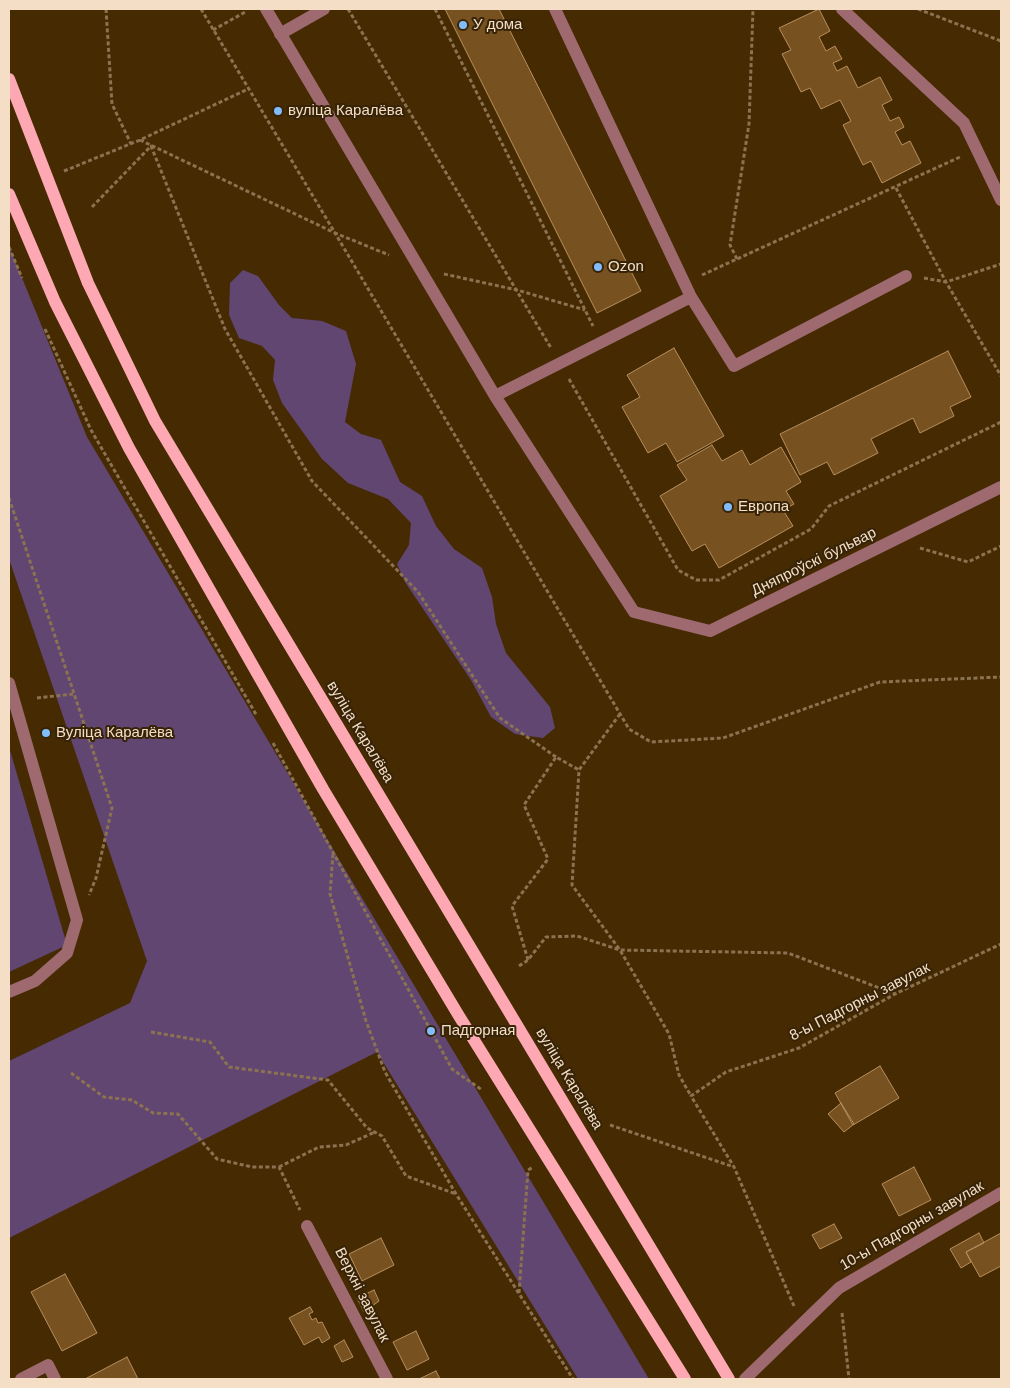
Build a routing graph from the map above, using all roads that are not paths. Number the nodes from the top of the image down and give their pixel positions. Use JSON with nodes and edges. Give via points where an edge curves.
{"nodes":[{"id":1,"x":266,"y":9,"type":"edge"},
{"id":2,"x":324,"y":9,"type":"edge"},
{"id":3,"x":555,"y":9,"type":"edge"},
{"id":4,"x":842,"y":9,"type":"edge"},
{"id":5,"x":280,"y":34,"type":"junction"},
{"id":6,"x":9,"y":79,"type":"edge"},
{"id":7,"x":9,"y":194,"type":"edge"},
{"id":8,"x":1001,"y":200,"type":"edge"},
{"id":9,"x":906,"y":276,"type":"road end"},
{"id":10,"x":691,"y":297,"type":"junction"},
{"id":11,"x":495,"y":396,"type":"junction"},
{"id":12,"x":1001,"y":487,"type":"edge"},
{"id":13,"x":9,"y":684,"type":"edge"},
{"id":14,"x":9,"y":992,"type":"edge"},
{"id":15,"x":1001,"y":1193,"type":"edge"},
{"id":16,"x":308,"y":1226,"type":"road end"},
{"id":17,"x":21,"y":1379,"type":"edge"},
{"id":18,"x":55,"y":1379,"type":"edge"},
{"id":19,"x":387,"y":1379,"type":"edge"},
{"id":20,"x":685,"y":1379,"type":"edge"},
{"id":21,"x":729,"y":1379,"type":"edge"},
{"id":22,"x":745,"y":1379,"type":"edge"}],
"edges":[{"from":1,"to":5,"type":"street"},
{"from":2,"to":5,"type":"street"},
{"from":3,"to":10,"type":"street"},
{"from":4,"to":8,"type":"street","via":[[964,123]]},
{"from":5,"to":11,"type":"street"},
{"from":6,"to":21,"type":"main road","name":"вуліца Каралёва","via":[[88,283],[155,422]]},
{"from":7,"to":20,"type":"main road","via":[[55,302],[129,448],[318,781],[459,1016]]},
{"from":9,"to":10,"type":"street","via":[[734,366]]},
{"from":10,"to":11,"type":"street"},
{"from":11,"to":12,"type":"street","name":"Дняпроўскі бульвар","via":[[634,612],[710,631]]},
{"from":13,"to":14,"type":"street","via":[[77,920],[67,953],[35,981]]},
{"from":15,"to":22,"type":"street","name":"10-ы Падгорны завулак","via":[[839,1288]]},
{"from":16,"to":19,"type":"street","name":"Верхні завулак"},
{"from":17,"to":18,"type":"street","via":[[48,1365]]}]}
